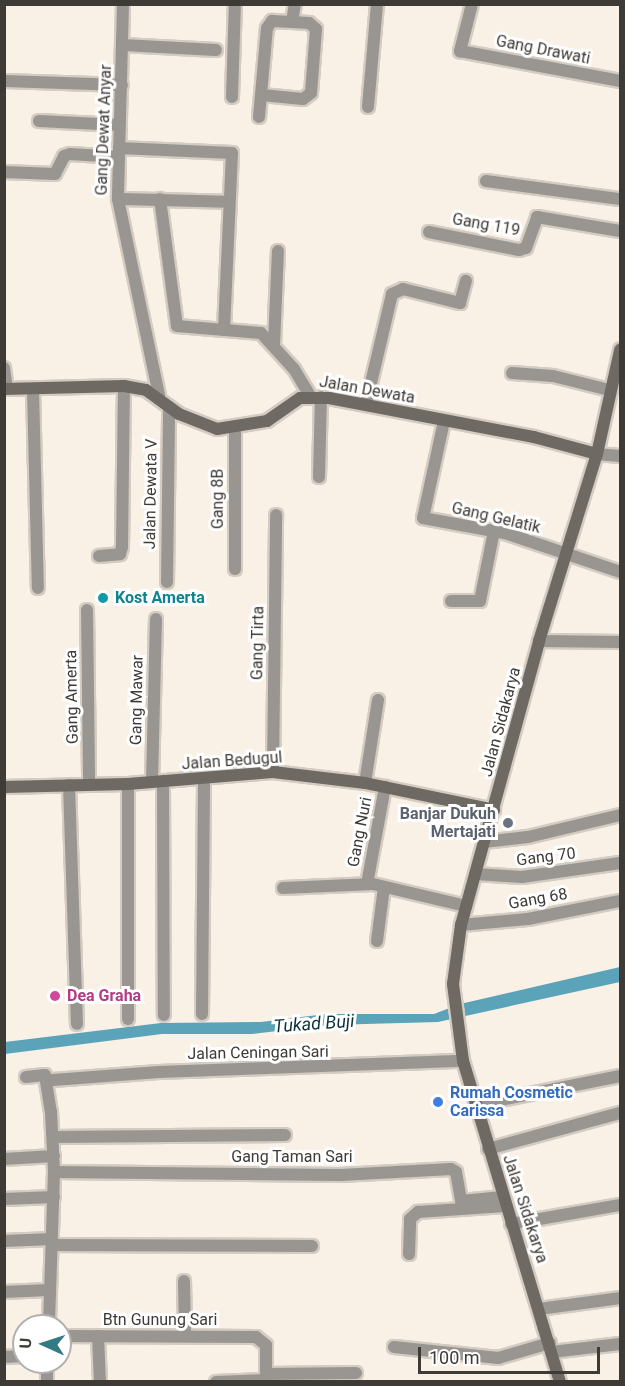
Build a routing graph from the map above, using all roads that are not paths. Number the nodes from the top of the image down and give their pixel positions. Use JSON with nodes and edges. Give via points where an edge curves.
{"nodes":[{"id":1,"x":123,"y":4,"type":"edge"},
{"id":2,"x":235,"y":4,"type":"edge"},
{"id":3,"x":295,"y":4,"type":"edge"},
{"id":4,"x":377,"y":4,"type":"edge"},
{"id":5,"x":472,"y":4,"type":"edge"},
{"id":6,"x":292,"y":22,"type":"junction"},
{"id":7,"x":123,"y":45,"type":"junction"},
{"id":8,"x":216,"y":50,"type":"dead end"},
{"id":9,"x":5,"y":81,"type":"edge"},
{"id":10,"x":621,"y":81,"type":"edge"},
{"id":11,"x":122,"y":85,"type":"junction"},
{"id":12,"x":262,"y":95,"type":"junction"},
{"id":13,"x":232,"y":97,"type":"dead end"},
{"id":14,"x":368,"y":107,"type":"dead end"},
{"id":15,"x":259,"y":117,"type":"dead end"},
{"id":16,"x":39,"y":121,"type":"dead end"},
{"id":17,"x":119,"y":125,"type":"junction"},
{"id":18,"x":118,"y":153,"type":"junction"},
{"id":19,"x":4,"y":172,"type":"edge"},
{"id":20,"x":486,"y":181,"type":"dead end"},
{"id":21,"x":118,"y":199,"type":"junction"},
{"id":22,"x":160,"y":199,"type":"junction"},
{"id":23,"x":621,"y":199,"type":"edge"},
{"id":24,"x":229,"y":202,"type":"junction"},
{"id":25,"x":621,"y":231,"type":"edge"},
{"id":26,"x":429,"y":232,"type":"dead end"},
{"id":27,"x":278,"y":251,"type":"dead end"},
{"id":28,"x":466,"y":281,"type":"dead end"},
{"id":29,"x":224,"y":330,"type":"junction"},
{"id":30,"x":274,"y":345,"type":"junction"},
{"id":31,"x":620,"y":351,"type":"edge"},
{"id":32,"x":4,"y":368,"type":"edge"},
{"id":33,"x":512,"y":373,"type":"dead end"},
{"id":34,"x":124,"y":386,"type":"junction"},
{"id":35,"x":33,"y":388,"type":"junction"},
{"id":36,"x":6,"y":389,"type":"edge"},
{"id":37,"x":609,"y":390,"type":"junction"},
{"id":38,"x":159,"y":396,"type":"junction"},
{"id":39,"x":315,"y":397,"type":"junction"},
{"id":40,"x":366,"y":404,"type":"junction"},
{"id":41,"x":169,"y":407,"type":"junction"},
{"id":42,"x":444,"y":420,"type":"junction"},
{"id":43,"x":235,"y":428,"type":"junction"},
{"id":44,"x":597,"y":454,"type":"junction"},
{"id":45,"x":621,"y":456,"type":"edge"},
{"id":46,"x":319,"y":477,"type":"dead end"},
{"id":47,"x":276,"y":515,"type":"dead end"},
{"id":48,"x":494,"y":531,"type":"junction"},
{"id":49,"x":565,"y":552,"type":"junction"},
{"id":50,"x":99,"y":556,"type":"dead end"},
{"id":51,"x":235,"y":569,"type":"dead end"},
{"id":52,"x":621,"y":572,"type":"edge"},
{"id":53,"x":166,"y":582,"type":"dead end"},
{"id":54,"x":38,"y":588,"type":"dead end"},
{"id":55,"x":452,"y":602,"type":"dead end"},
{"id":56,"x":87,"y":610,"type":"dead end"},
{"id":57,"x":156,"y":619,"type":"dead end"},
{"id":58,"x":539,"y":641,"type":"junction"},
{"id":59,"x":621,"y":642,"type":"edge"},
{"id":60,"x":378,"y":700,"type":"dead end"},
{"id":61,"x":273,"y":772,"type":"junction"},
{"id":62,"x":204,"y":779,"type":"junction"},
{"id":63,"x":158,"y":782,"type":"junction"},
{"id":64,"x":128,"y":783,"type":"junction"},
{"id":65,"x":365,"y":783,"type":"junction"},
{"id":66,"x":89,"y":784,"type":"junction"},
{"id":67,"x":69,"y":785,"type":"junction"},
{"id":68,"x":4,"y":787,"type":"edge"},
{"id":69,"x":386,"y":787,"type":"junction"},
{"id":70,"x":494,"y":810,"type":"junction"},
{"id":71,"x":621,"y":815,"type":"edge"},
{"id":72,"x":484,"y":842,"type":"junction"},
{"id":73,"x":621,"y":863,"type":"edge"},
{"id":74,"x":475,"y":874,"type":"junction"},
{"id":75,"x":367,"y":884,"type":"junction"},
{"id":76,"x":384,"y":887,"type":"junction"},
{"id":77,"x":283,"y":888,"type":"dead end"},
{"id":78,"x":621,"y":901,"type":"edge"},
{"id":79,"x":466,"y":906,"type":"junction"},
{"id":80,"x":461,"y":925,"type":"junction"},
{"id":81,"x":377,"y":941,"type":"dead end"},
{"id":82,"x":202,"y":1014,"type":"dead end"},
{"id":83,"x":164,"y":1015,"type":"dead end"},
{"id":84,"x":128,"y":1019,"type":"dead end"},
{"id":85,"x":77,"y":1024,"type":"dead end"},
{"id":86,"x":464,"y":1061,"type":"junction"},
{"id":87,"x":621,"y":1076,"type":"edge"},
{"id":88,"x":26,"y":1077,"type":"dead end"},
{"id":89,"x":53,"y":1080,"type":"dead end"},
{"id":90,"x":476,"y":1105,"type":"junction"},
{"id":91,"x":621,"y":1113,"type":"edge"},
{"id":92,"x":285,"y":1135,"type":"dead end"},
{"id":93,"x":53,"y":1137,"type":"junction"},
{"id":94,"x":489,"y":1149,"type":"junction"},
{"id":95,"x":54,"y":1156,"type":"junction"},
{"id":96,"x":4,"y":1159,"type":"edge"},
{"id":97,"x":54,"y":1172,"type":"junction"},
{"id":98,"x":54,"y":1197,"type":"junction"},
{"id":99,"x":4,"y":1200,"type":"edge"},
{"id":100,"x":504,"y":1202,"type":"junction"},
{"id":101,"x":621,"y":1205,"type":"edge"},
{"id":102,"x":511,"y":1224,"type":"junction"},
{"id":103,"x":4,"y":1241,"type":"edge"},
{"id":104,"x":52,"y":1242,"type":"junction"},
{"id":105,"x":312,"y":1246,"type":"dead end"},
{"id":106,"x":409,"y":1254,"type":"dead end"},
{"id":107,"x":184,"y":1281,"type":"dead end"},
{"id":108,"x":49,"y":1290,"type":"junction"},
{"id":109,"x":4,"y":1292,"type":"edge"},
{"id":110,"x":621,"y":1298,"type":"edge"},
{"id":111,"x":539,"y":1309,"type":"junction"},
{"id":112,"x":49,"y":1314,"type":"edge"},
{"id":113,"x":185,"y":1335,"type":"junction"},
{"id":114,"x":72,"y":1336,"type":"edge"},
{"id":115,"x":98,"y":1336,"type":"junction"},
{"id":116,"x":621,"y":1344,"type":"edge"},
{"id":117,"x":394,"y":1347,"type":"dead end"},
{"id":118,"x":551,"y":1347,"type":"junction"},
{"id":119,"x":356,"y":1373,"type":"dead end"},
{"id":120,"x":266,"y":1378,"type":"edge"},
{"id":121,"x":100,"y":1382,"type":"edge"},
{"id":122,"x":216,"y":1382,"type":"edge"},
{"id":123,"x":560,"y":1382,"type":"edge"}],
"edges":[{"from":1,"to":7,"type":"street","name":"Gang Dewat Anyar"},
{"from":2,"to":13,"type":"street"},
{"from":3,"to":6,"type":"street"},
{"from":4,"to":14,"type":"street"},
{"from":5,"to":10,"type":"street","name":"Gang Drawati","via":[[460,51]]},
{"from":6,"to":12,"type":"street","via":[[275,21],[268,25]]},
{"from":6,"to":12,"type":"street","via":[[309,23],[316,29],[311,93],[303,99]]},
{"from":7,"to":8,"type":"street"},
{"from":7,"to":11,"type":"street","name":"Gang Dewat Anyar"},
{"from":9,"to":11,"type":"street"},
{"from":11,"to":17,"type":"street","name":"Gang Dewat Anyar"},
{"from":12,"to":15,"type":"street"},
{"from":16,"to":17,"type":"street"},
{"from":17,"to":18,"type":"street","name":"Gang Dewat Anyar"},
{"from":18,"to":19,"type":"street","via":[[64,156],[55,174]]},
{"from":18,"to":21,"type":"street","name":"Gang Dewat Anyar"},
{"from":18,"to":24,"type":"street","via":[[230,152]]},
{"from":20,"to":23,"type":"street"},
{"from":21,"to":22,"type":"street"},
{"from":21,"to":38,"type":"street","name":"Gang Dewat Anyar"},
{"from":22,"to":24,"type":"street"},
{"from":22,"to":29,"type":"street","via":[[177,326]]},
{"from":24,"to":29,"type":"street"},
{"from":25,"to":26,"type":"street","name":"Gang 119","via":[[537,216],[527,247],[522,249]]},
{"from":27,"to":30,"type":"street"},
{"from":28,"to":40,"type":"street","via":[[460,303],[403,289],[392,294]]},
{"from":29,"to":30,"type":"street","via":[[254,330]]},
{"from":30,"to":39,"type":"street"},
{"from":31,"to":37,"type":"street","name":"Jalan Sidakarya"},
{"from":32,"to":36,"type":"street"},
{"from":33,"to":37,"type":"street","via":[[553,376]]},
{"from":34,"to":35,"type":"street"},
{"from":34,"to":38,"type":"street"},
{"from":34,"to":50,"type":"street","via":[[122,547],[120,554]]},
{"from":35,"to":36,"type":"street"},
{"from":35,"to":54,"type":"street"},
{"from":37,"to":44,"type":"street","name":"Jalan Sidakarya"},
{"from":38,"to":41,"type":"street","name":"Jalan Dewata"},
{"from":39,"to":40,"type":"street","name":"Jalan Dewata"},
{"from":39,"to":43,"type":"street","name":"Jalan Dewata","via":[[293,402],[267,421]]},
{"from":39,"to":46,"type":"street"},
{"from":40,"to":42,"type":"street","name":"Jalan Dewata"},
{"from":41,"to":43,"type":"street","name":"Jalan Dewata","via":[[202,425]]},
{"from":41,"to":53,"type":"street","name":"Jalan Dewata V"},
{"from":42,"to":44,"type":"street","name":"Jalan Dewata"},
{"from":42,"to":48,"type":"street","name":"Gang Gelatik","via":[[422,515],[426,520]]},
{"from":43,"to":51,"type":"street","name":"Gang 8B"},
{"from":44,"to":45,"type":"street"},
{"from":44,"to":49,"type":"street","name":"Jalan Sidakarya"},
{"from":47,"to":61,"type":"street","name":"Gang Tirta"},
{"from":48,"to":49,"type":"street","name":"Gang Gelatik"},
{"from":48,"to":55,"type":"street","via":[[480,601]]},
{"from":49,"to":52,"type":"street","name":"Gang Gelatik"},
{"from":49,"to":58,"type":"street","name":"Jalan Sidakarya"},
{"from":56,"to":66,"type":"street","name":"Gang Amerta"},
{"from":57,"to":63,"type":"street","name":"Gang Mawar"},
{"from":58,"to":59,"type":"street"},
{"from":58,"to":70,"type":"street","name":"Jalan Sidakarya"},
{"from":60,"to":65,"type":"street"},
{"from":61,"to":62,"type":"street","name":"Jalan Bedugul"},
{"from":61,"to":65,"type":"street","name":"Jalan Bedugul"},
{"from":62,"to":63,"type":"street","name":"Jalan Bedugul"},
{"from":62,"to":82,"type":"street"},
{"from":63,"to":64,"type":"street","name":"Jalan Bedugul"},
{"from":63,"to":83,"type":"street","name":"Gang Mawar"},
{"from":64,"to":66,"type":"street","name":"Jalan Bedugul"},
{"from":64,"to":84,"type":"street"},
{"from":65,"to":69,"type":"street","name":"Jalan Bedugul"},
{"from":66,"to":67,"type":"street","name":"Jalan Bedugul"},
{"from":67,"to":68,"type":"street","name":"Jalan Bedugul"},
{"from":67,"to":85,"type":"street"},
{"from":69,"to":70,"type":"street","name":"Jalan Bedugul"},
{"from":69,"to":75,"type":"street","name":"Gang Nuri"},
{"from":70,"to":72,"type":"street","name":"Jalan Sidakarya"},
{"from":71,"to":72,"type":"street","via":[[528,837]]},
{"from":72,"to":74,"type":"street","name":"Jalan Sidakarya"},
{"from":73,"to":74,"type":"street","name":"Gang 70","via":[[522,877]]},
{"from":74,"to":79,"type":"street","name":"Jalan Sidakarya"},
{"from":75,"to":76,"type":"street"},
{"from":75,"to":77,"type":"street"},
{"from":76,"to":79,"type":"street"},
{"from":76,"to":81,"type":"street"},
{"from":78,"to":80,"type":"street","name":"Gang 68","via":[[528,919]]},
{"from":79,"to":80,"type":"street","name":"Jalan Sidakarya"},
{"from":80,"to":86,"type":"street","name":"Jalan Sidakarya","via":[[453,984]]},
{"from":86,"to":89,"type":"street","name":"Jalan Ceningan Sari","via":[[159,1072]]},
{"from":86,"to":90,"type":"street","name":"Jalan Sidakarya"},
{"from":87,"to":90,"type":"street"},
{"from":88,"to":93,"type":"street","via":[[45,1074]]},
{"from":90,"to":94,"type":"street","name":"Jalan Sidakarya"},
{"from":91,"to":94,"type":"street"},
{"from":92,"to":93,"type":"street"},
{"from":93,"to":95,"type":"street"},
{"from":94,"to":100,"type":"street","name":"Jalan Sidakarya"},
{"from":95,"to":96,"type":"street"},
{"from":95,"to":97,"type":"street"},
{"from":97,"to":98,"type":"street"},
{"from":97,"to":100,"type":"street","name":"Gang Taman Sari","via":[[341,1175],[451,1169],[456,1172],[461,1201]]},
{"from":98,"to":99,"type":"street"},
{"from":98,"to":104,"type":"street"},
{"from":100,"to":102,"type":"street","name":"Jalan Sidakarya"},
{"from":100,"to":106,"type":"street","via":[[418,1212],[410,1219]]},
{"from":101,"to":102,"type":"street"},
{"from":102,"to":111,"type":"street","name":"Jalan Sidakarya"},
{"from":103,"to":104,"type":"street"},
{"from":104,"to":105,"type":"street"},
{"from":104,"to":108,"type":"street"},
{"from":107,"to":113,"type":"street"},
{"from":108,"to":109,"type":"street"},
{"from":108,"to":112,"type":"street"},
{"from":110,"to":111,"type":"street"},
{"from":111,"to":118,"type":"street","name":"Jalan Sidakarya"},
{"from":113,"to":115,"type":"street","name":"Btn Gunung Sari"},
{"from":113,"to":120,"type":"street","name":"Btn Gunung Sari","via":[[260,1338],[266,1345]]},
{"from":114,"to":115,"type":"street","name":"Btn Gunung Sari"},
{"from":115,"to":121,"type":"street"},
{"from":116,"to":118,"type":"street"},
{"from":117,"to":118,"type":"street","via":[[498,1358]]},
{"from":118,"to":123,"type":"street","name":"Jalan Sidakarya"},
{"from":119,"to":120,"type":"street"},
{"from":120,"to":122,"type":"street"}]}
